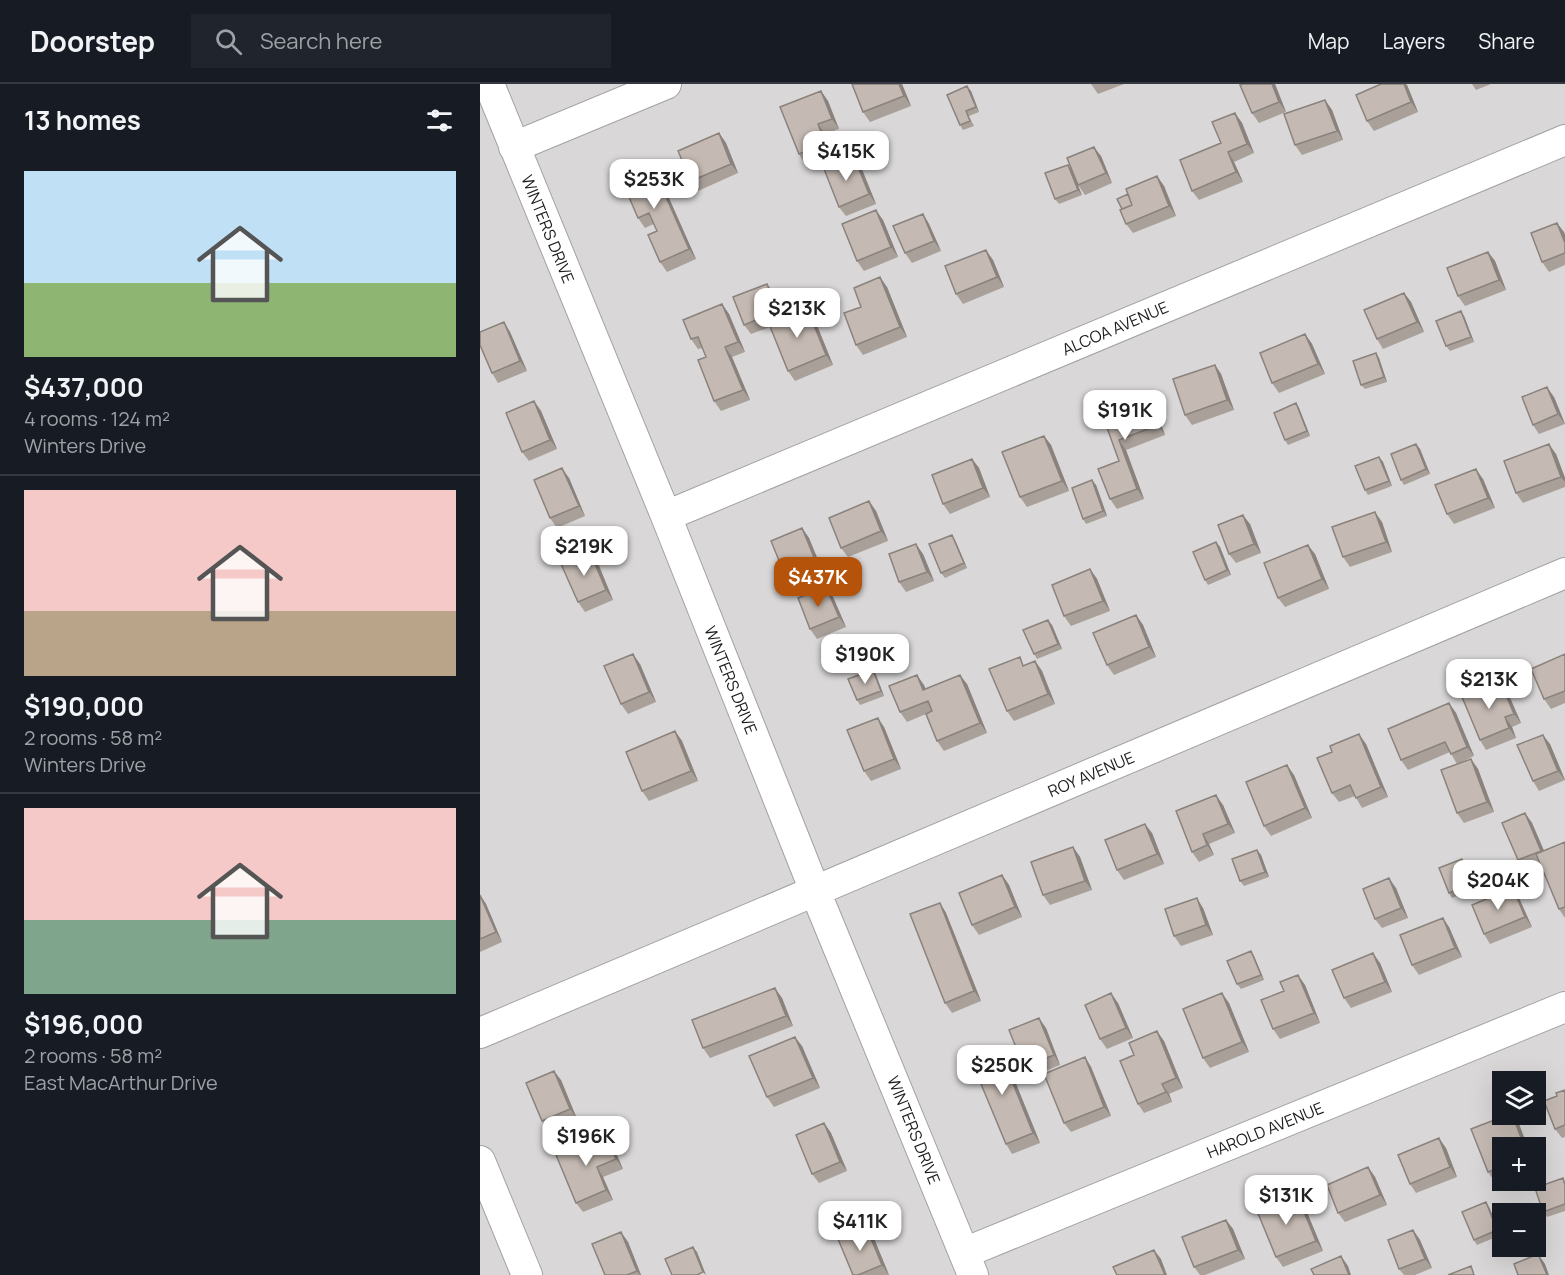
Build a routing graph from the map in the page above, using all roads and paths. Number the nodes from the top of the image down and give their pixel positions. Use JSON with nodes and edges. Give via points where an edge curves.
{"nodes":[{"id":1,"x":489,"y":84,"type":"edge"},
{"id":2,"x":666,"y":84,"type":"edge"},
{"id":3,"x":1565,"y":140,"type":"edge"},
{"id":4,"x":514,"y":147,"type":"junction"},
{"id":5,"x":666,"y":516,"type":"junction"},
{"id":6,"x":1565,"y":573,"type":"edge"},
{"id":7,"x":815,"y":891,"type":"junction"},
{"id":8,"x":1565,"y":1006,"type":"edge"},
{"id":9,"x":480,"y":1033,"type":"edge"},
{"id":10,"x":480,"y":1161,"type":"edge"},
{"id":11,"x":969,"y":1264,"type":"edge"},
{"id":12,"x":527,"y":1275,"type":"edge"}],
"edges":[{"from":1,"to":4,"type":"street","name":"WINTERS DRIVE"},
{"from":2,"to":4,"type":"street"},
{"from":3,"to":5,"type":"street","name":"ALCOA AVENUE"},
{"from":4,"to":5,"type":"street","name":"WINTERS DRIVE"},
{"from":5,"to":7,"type":"street","name":"WINTERS DRIVE"},
{"from":6,"to":7,"type":"street","name":"ROY AVENUE"},
{"from":7,"to":9,"type":"street","name":"ROY AVENUE"},
{"from":7,"to":11,"type":"street","name":"WINTERS DRIVE"},
{"from":8,"to":11,"type":"street","name":"HAROLD AVENUE"},
{"from":10,"to":12,"type":"street"}]}
